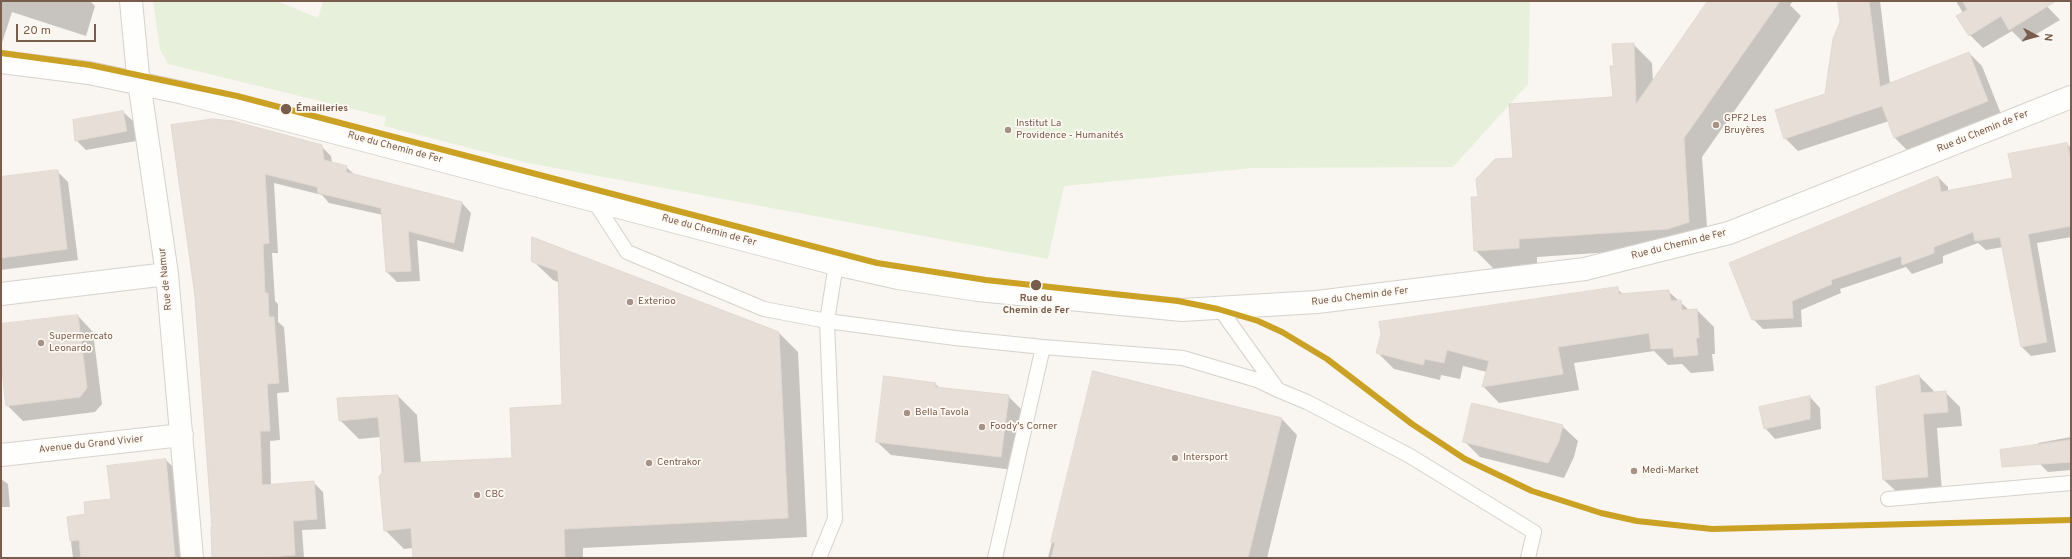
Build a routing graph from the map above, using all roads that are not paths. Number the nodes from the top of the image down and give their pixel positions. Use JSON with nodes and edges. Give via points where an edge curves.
{"nodes":[{"id":1,"x":131,"y":1,"type":"edge"},
{"id":2,"x":1,"y":62,"type":"edge"},
{"id":3,"x":140,"y":84,"type":"junction"},
{"id":4,"x":2071,"y":97,"type":"edge"},
{"id":5,"x":594,"y":201,"type":"junction"},
{"id":6,"x":836,"y":264,"type":"junction"},
{"id":7,"x":167,"y":274,"type":"junction"},
{"id":8,"x":1,"y":294,"type":"edge"},
{"id":9,"x":1220,"y":309,"type":"junction"},
{"id":10,"x":827,"y":321,"type":"junction"},
{"id":11,"x":1043,"y":347,"type":"junction"},
{"id":12,"x":1278,"y":390,"type":"junction"},
{"id":13,"x":182,"y":435,"type":"junction"},
{"id":14,"x":1,"y":455,"type":"edge"},
{"id":15,"x":2071,"y":484,"type":"edge"},
{"id":16,"x":1888,"y":499,"type":"dead end"},
{"id":17,"x":192,"y":558,"type":"edge"},
{"id":18,"x":819,"y":558,"type":"edge"},
{"id":19,"x":996,"y":558,"type":"edge"},
{"id":20,"x":1528,"y":558,"type":"edge"}],
"edges":[{"from":1,"to":3,"type":"street","name":"Rue de Namur"},
{"from":2,"to":3,"type":"street","name":"Rue du Chemin de Fer","via":[[89,73]]},
{"from":3,"to":5,"type":"street","name":"Rue du Chemin de Fer"},
{"from":3,"to":7,"type":"street","name":"Rue de Namur"},
{"from":4,"to":9,"type":"street","name":"Rue du Chemin de Fer","via":[[1729,233],[1600,266],[1317,302]]},
{"from":5,"to":6,"type":"street","name":"Rue du Chemin de Fer"},
{"from":5,"to":10,"type":"lane","via":[[627,252],[764,309]]},
{"from":6,"to":9,"type":"street","name":"Rue du Chemin de Fer","via":[[898,278],[978,290],[1182,310]]},
{"from":6,"to":10,"type":"lane"},
{"from":7,"to":8,"type":"street"},
{"from":7,"to":13,"type":"street","name":"Rue de Namur"},
{"from":9,"to":12,"type":"lane"},
{"from":10,"to":11,"type":"lane"},
{"from":10,"to":18,"type":"lane","via":[[835,519]]},
{"from":11,"to":12,"type":"lane","via":[[1183,358],[1257,380]]},
{"from":11,"to":19,"type":"lane"},
{"from":12,"to":20,"type":"lane","via":[[1410,456],[1534,532]]},
{"from":13,"to":14,"type":"street","name":"Avenue du Grand Vivier"},
{"from":13,"to":17,"type":"street","name":"Rue de Namur"},
{"from":15,"to":16,"type":"lane"}]}
